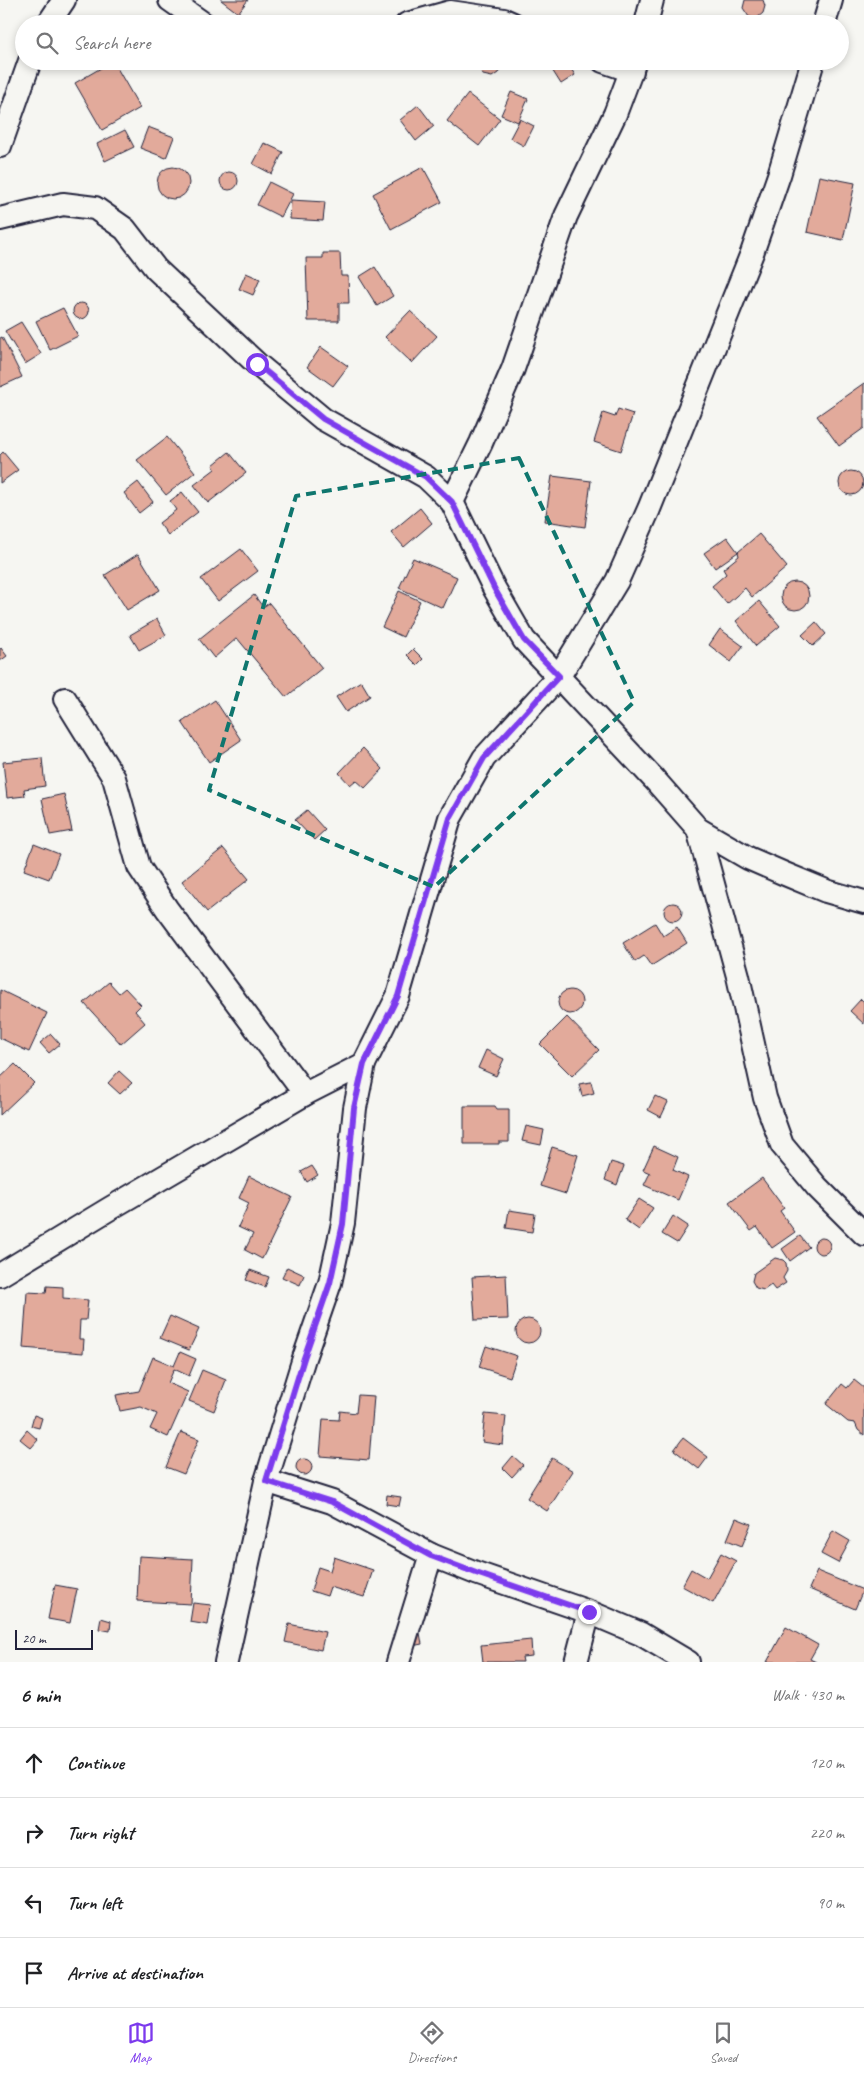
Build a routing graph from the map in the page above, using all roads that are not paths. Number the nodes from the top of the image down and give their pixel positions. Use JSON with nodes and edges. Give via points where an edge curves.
{"nodes":[{"id":1,"x":64,"y":0,"type":"edge"},
{"id":2,"x":170,"y":0,"type":"edge"},
{"id":3,"x":652,"y":0,"type":"edge"},
{"id":4,"x":831,"y":0,"type":"edge"},
{"id":5,"x":54,"y":15,"type":"edge"},
{"id":6,"x":191,"y":15,"type":"edge"},
{"id":7,"x":439,"y":15,"type":"edge"},
{"id":8,"x":470,"y":15,"type":"edge"},
{"id":9,"x":648,"y":15,"type":"edge"},
{"id":10,"x":827,"y":15,"type":"edge"},
{"id":11,"x":27,"y":70,"type":"edge"},
{"id":12,"x":632,"y":70,"type":"edge"},
{"id":13,"x":810,"y":70,"type":"edge"},
{"id":14,"x":0,"y":146,"type":"edge"},
{"id":15,"x":0,"y":219,"type":"edge"},
{"id":16,"x":452,"y":502,"type":"junction"},
{"id":17,"x":559,"y":676,"type":"junction"},
{"id":18,"x":66,"y":699,"type":"dead end"},
{"id":19,"x":698,"y":829,"type":"junction"},
{"id":20,"x":864,"y":902,"type":"edge"},
{"id":21,"x":364,"y":1064,"type":"junction"},
{"id":22,"x":305,"y":1094,"type":"junction"},
{"id":23,"x":864,"y":1234,"type":"edge"},
{"id":24,"x":0,"y":1275,"type":"edge"},
{"id":25,"x":266,"y":1481,"type":"junction"},
{"id":26,"x":431,"y":1556,"type":"junction"},
{"id":27,"x":589,"y":1612,"type":"junction"},
{"id":28,"x":226,"y":1662,"type":"edge"},
{"id":29,"x":398,"y":1662,"type":"edge"},
{"id":30,"x":576,"y":1662,"type":"edge"},
{"id":31,"x":688,"y":1662,"type":"edge"}],
"edges":[{"from":1,"to":5,"type":"street"},
{"from":2,"to":6,"type":"street"},
{"from":3,"to":9,"type":"street"},
{"from":4,"to":10,"type":"street"},
{"from":7,"to":8,"type":"street","via":[[450,12]]},
{"from":11,"to":14,"type":"street"},
{"from":12,"to":16,"type":"street","via":[[615,114],[566,216],[513,369],[482,443]]},
{"from":13,"to":17,"type":"street","via":[[752,253],[649,508],[617,581]]},
{"from":15,"to":16,"type":"street","via":[[64,204],[95,208],[125,229],[156,269],[257,364],[323,419],[426,477]]},
{"from":16,"to":17,"type":"street","via":[[494,588],[524,640]]},
{"from":17,"to":19,"type":"street"},
{"from":17,"to":21,"type":"street","via":[[484,758],[450,818],[398,996]]},
{"from":18,"to":22,"type":"street","via":[[114,778],[140,867],[167,909]]},
{"from":19,"to":20,"type":"street","via":[[748,858],[826,891]]},
{"from":19,"to":23,"type":"street","via":[[738,976],[765,1098],[782,1145],[817,1187]]},
{"from":21,"to":22,"type":"street"},
{"from":21,"to":25,"type":"street","via":[[354,1108],[343,1224],[330,1283]]},
{"from":22,"to":24,"type":"street"},
{"from":25,"to":26,"type":"street","via":[[332,1502]]},
{"from":25,"to":28,"type":"street"},
{"from":26,"to":27,"type":"street"},
{"from":26,"to":29,"type":"street"},
{"from":27,"to":30,"type":"street"},
{"from":27,"to":31,"type":"street","via":[[641,1634]]}]}
